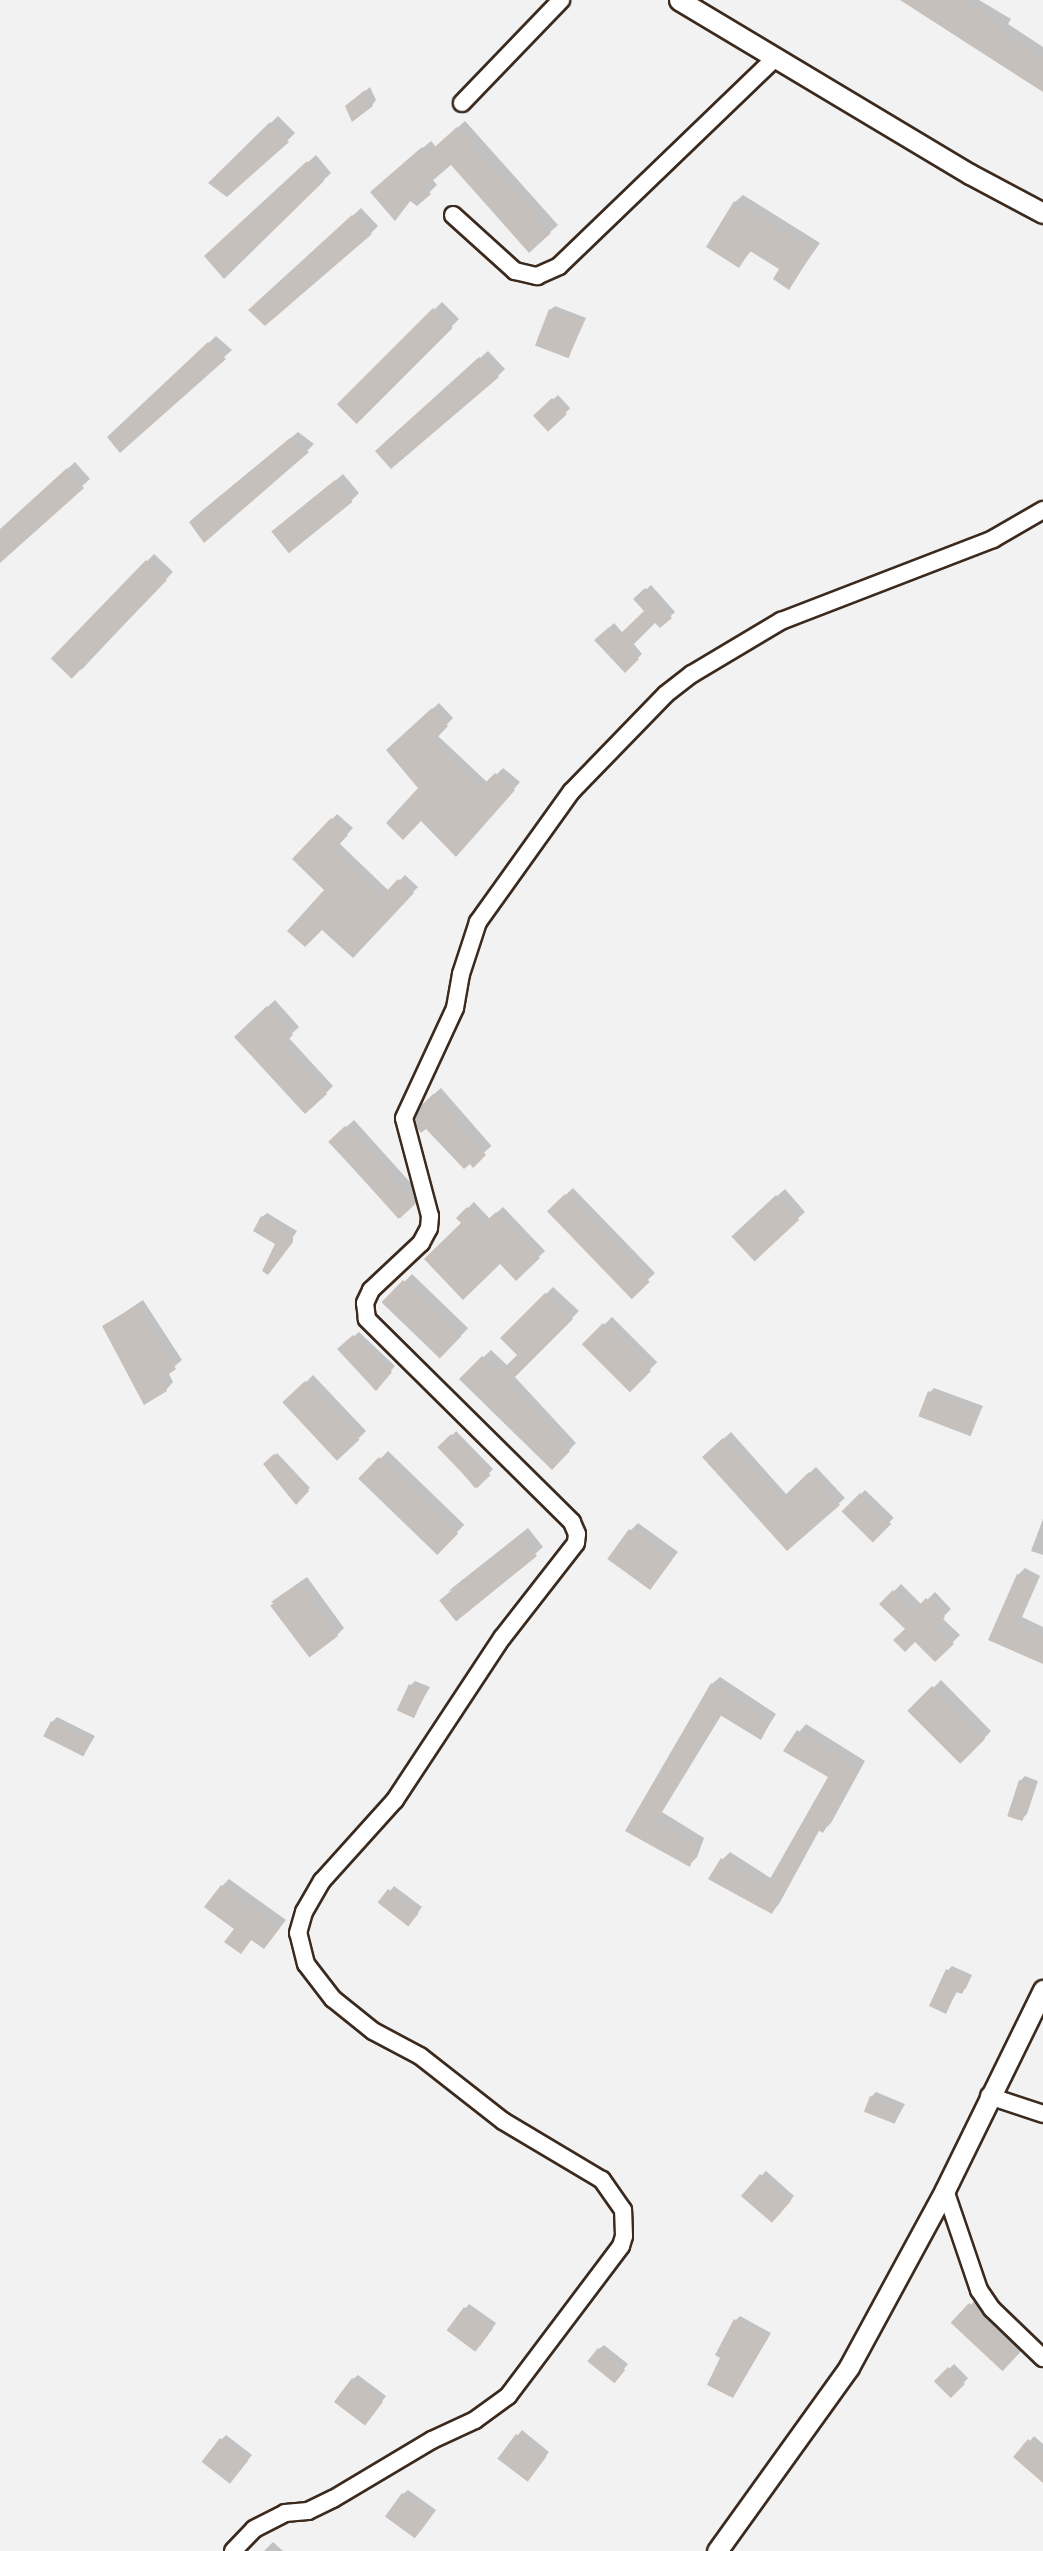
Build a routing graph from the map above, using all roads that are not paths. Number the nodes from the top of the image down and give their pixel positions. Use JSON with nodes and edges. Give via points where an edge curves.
{"nodes":[{"id":1,"x":561,"y":0,"type":"edge"},
{"id":2,"x":681,"y":0,"type":"edge"},
{"id":3,"x":774,"y":59,"type":"junction"},
{"id":4,"x":462,"y":103,"type":"dead end"},
{"id":5,"x":1043,"y":213,"type":"edge"},
{"id":6,"x":453,"y":215,"type":"dead end"},
{"id":7,"x":1043,"y":510,"type":"edge"},
{"id":8,"x":1043,"y":1990,"type":"edge"},
{"id":9,"x":989,"y":2096,"type":"junction"},
{"id":10,"x":1043,"y":2114,"type":"edge"},
{"id":11,"x":945,"y":2190,"type":"junction"},
{"id":12,"x":1043,"y":2358,"type":"edge"},
{"id":13,"x":233,"y":2551,"type":"edge"},
{"id":14,"x":717,"y":2551,"type":"edge"}],
"edges":[{"from":1,"to":4,"type":"street"},
{"from":2,"to":3,"type":"street"},
{"from":3,"to":5,"type":"street"},
{"from":3,"to":6,"type":"street","via":[[559,266],[537,276],[515,271]]},
{"from":7,"to":13,"type":"street","via":[[993,539],[781,621],[692,674],[666,694],[571,792],[478,922],[455,1008],[404,1118],[430,1216],[429,1228],[421,1243],[371,1290],[365,1303],[367,1319],[572,1522],[576,1543],[502,1638],[395,1800],[322,1881],[298,1933],[306,1964],[333,1999],[443,2072],[503,2122],[602,2180],[623,2210],[624,2236],[612,2260],[508,2396],[475,2420],[333,2499],[308,2511],[285,2512],[254,2529]]},
{"from":8,"to":9,"type":"street"},
{"from":9,"to":10,"type":"street"},
{"from":9,"to":11,"type":"street"},
{"from":11,"to":12,"type":"street","via":[[979,2290],[992,2309]]},
{"from":11,"to":14,"type":"street","via":[[849,2367]]}]}
